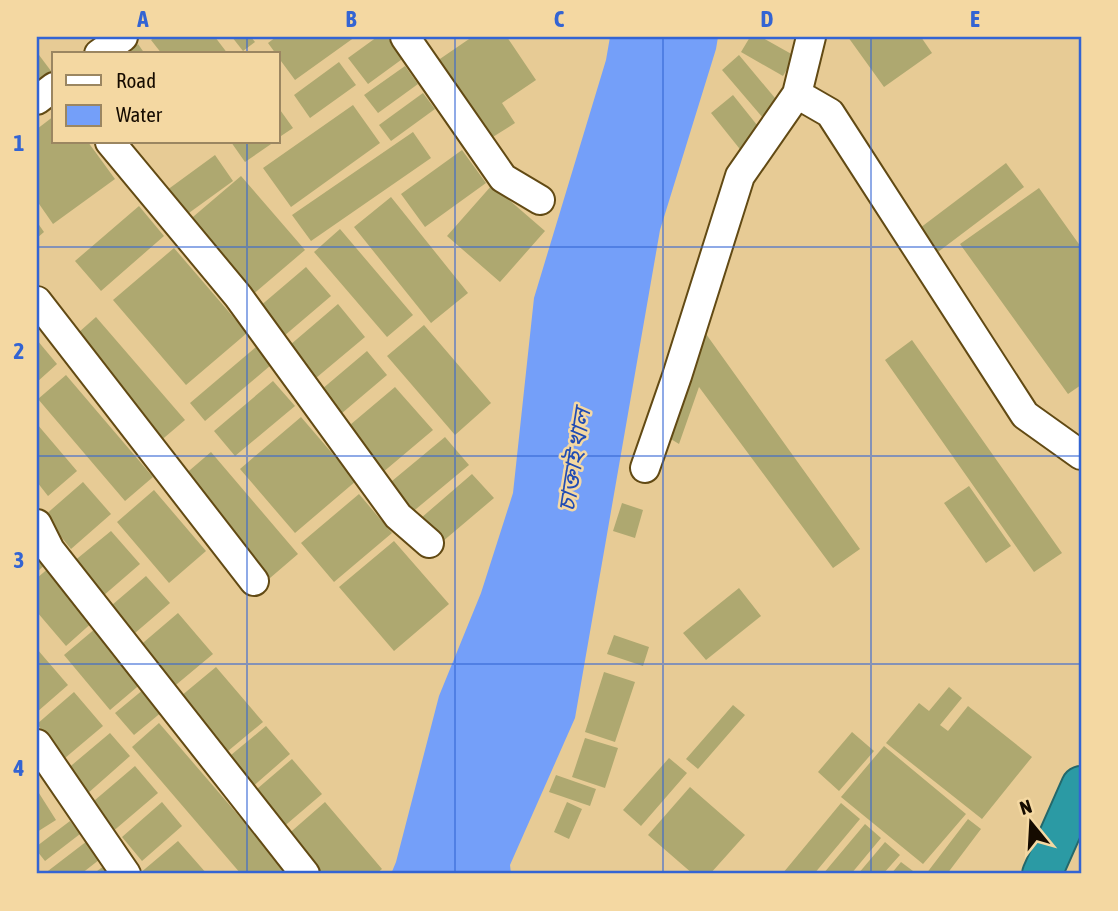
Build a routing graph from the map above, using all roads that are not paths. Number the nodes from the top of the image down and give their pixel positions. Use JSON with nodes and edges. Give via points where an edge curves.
{"nodes":[{"id":1,"x":123,"y":37,"type":"edge"},
{"id":2,"x":405,"y":37,"type":"edge"},
{"id":3,"x":811,"y":37,"type":"edge"},
{"id":4,"x":102,"y":52,"type":"edge"},
{"id":5,"x":52,"y":89,"type":"edge"},
{"id":6,"x":797,"y":94,"type":"junction"},
{"id":7,"x":37,"y":100,"type":"edge"},
{"id":8,"x":112,"y":144,"type":"edge"},
{"id":9,"x":540,"y":200,"type":"dead end"},
{"id":10,"x":37,"y":301,"type":"edge"},
{"id":11,"x":1081,"y":455,"type":"edge"},
{"id":12,"x":645,"y":468,"type":"dead end"},
{"id":13,"x":37,"y":524,"type":"edge"},
{"id":14,"x":429,"y":543,"type":"dead end"},
{"id":15,"x":254,"y":581,"type":"dead end"},
{"id":16,"x":37,"y":744,"type":"edge"},
{"id":17,"x":1081,"y":786,"type":"edge"},
{"id":18,"x":126,"y":874,"type":"edge"},
{"id":19,"x":304,"y":874,"type":"edge"},
{"id":20,"x":1042,"y":874,"type":"edge"}],
"edges":[{"from":1,"to":4,"type":"street"},
{"from":2,"to":9,"type":"street","via":[[503,178]]},
{"from":3,"to":6,"type":"street"},
{"from":5,"to":7,"type":"street"},
{"from":6,"to":11,"type":"street","via":[[830,113],[1025,415]]},
{"from":6,"to":12,"type":"street","via":[[740,176]]},
{"from":8,"to":14,"type":"street","via":[[238,296],[398,516]]},
{"from":10,"to":15,"type":"street"},
{"from":13,"to":19,"type":"street","via":[[50,550]]},
{"from":16,"to":18,"type":"street"},
{"from":17,"to":20,"type":"highway"}]}
